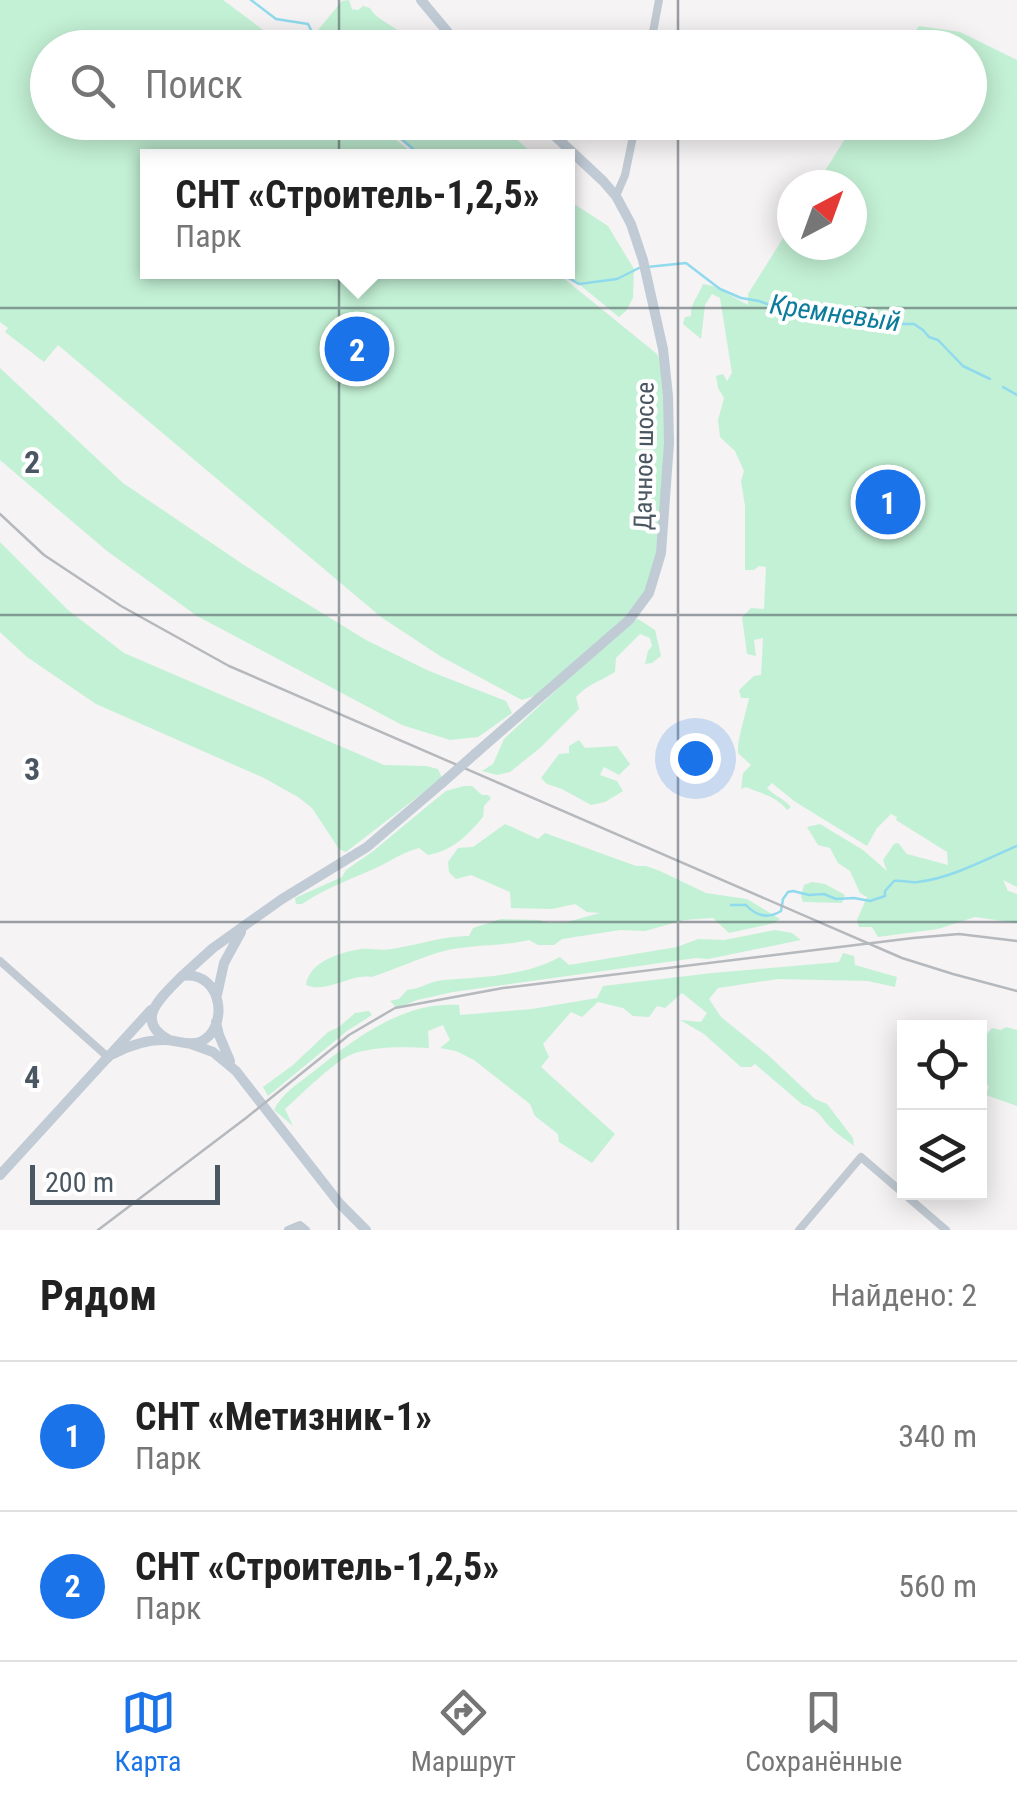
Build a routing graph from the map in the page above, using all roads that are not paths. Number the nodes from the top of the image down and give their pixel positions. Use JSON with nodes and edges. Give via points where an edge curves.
{"nodes":[{"id":1,"x":421,"y":0,"type":"edge"},
{"id":2,"x":659,"y":0,"type":"edge"},
{"id":3,"x":446,"y":30,"type":"edge"},
{"id":4,"x":653,"y":30,"type":"edge"},
{"id":5,"x":632,"y":140,"type":"edge"},
{"id":6,"x":575,"y":154,"type":"edge"},
{"id":7,"x":616,"y":196,"type":"junction"},
{"id":8,"x":248,"y":924,"type":"junction"},
{"id":9,"x":0,"y":962,"type":"edge"},
{"id":10,"x":182,"y":976,"type":"junction"},
{"id":11,"x":217,"y":996,"type":"junction"},
{"id":12,"x":154,"y":1007,"type":"junction"},
{"id":13,"x":216,"y":1022,"type":"junction"},
{"id":14,"x":168,"y":1040,"type":"junction"},
{"id":15,"x":190,"y":1044,"type":"junction"},
{"id":16,"x":111,"y":1056,"type":"junction"},
{"id":17,"x":236,"y":1071,"type":"junction"},
{"id":18,"x":0,"y":1176,"type":"edge"},
{"id":19,"x":303,"y":1227,"type":"edge"},
{"id":20,"x":288,"y":1230,"type":"edge"},
{"id":21,"x":366,"y":1230,"type":"edge"},
{"id":22,"x":799,"y":1230,"type":"edge"},
{"id":23,"x":946,"y":1230,"type":"edge"}],
"edges":[{"from":1,"to":3,"type":"main road"},
{"from":2,"to":4,"type":"street"},
{"from":5,"to":7,"type":"street"},
{"from":6,"to":7,"type":"main road","name":"Дачное шоссе"},
{"from":7,"to":8,"type":"main road","name":"Дачное шоссе","bridge":true,"via":[[643,260],[668,396],[661,553],[643,604],[367,848]]},
{"from":8,"to":10,"type":"main road","name":"Дачное шоссе"},
{"from":8,"to":11,"type":"main road","via":[[224,963]]},
{"from":9,"to":16,"type":"street"},
{"from":10,"to":11,"type":"main road","via":[[200,976]]},
{"from":10,"to":12,"type":"main road"},
{"from":11,"to":13,"type":"main road"},
{"from":12,"to":14,"type":"main road","via":[[152,1026]]},
{"from":12,"to":16,"type":"main road"},
{"from":13,"to":15,"type":"main road","via":[[204,1039]]},
{"from":13,"to":17,"type":"main road"},
{"from":14,"to":15,"type":"main road"},
{"from":14,"to":16,"type":"main road"},
{"from":15,"to":17,"type":"main road"},
{"from":16,"to":18,"type":"main road"},
{"from":17,"to":21,"type":"main road"},
{"from":19,"to":20,"type":"street"},
{"from":22,"to":23,"type":"street","via":[[861,1158]]}]}
